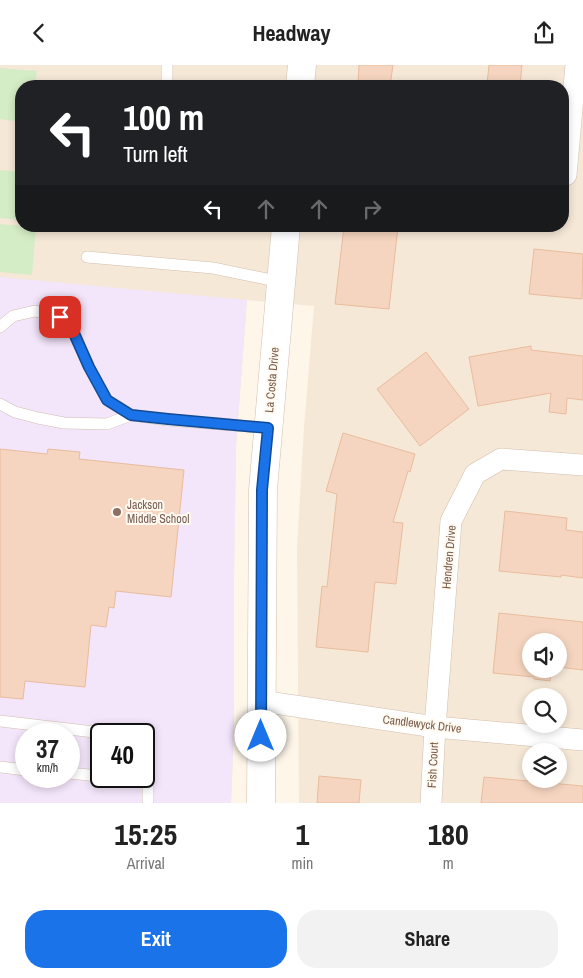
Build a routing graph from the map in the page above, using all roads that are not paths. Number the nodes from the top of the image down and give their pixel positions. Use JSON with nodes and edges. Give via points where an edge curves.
{"nodes":[{"id":1,"x":167,"y":65,"type":"edge"},
{"id":2,"x":302,"y":65,"type":"edge"},
{"id":3,"x":576,"y":65,"type":"edge"},
{"id":4,"x":167,"y":80,"type":"edge"},
{"id":5,"x":301,"y":80,"type":"edge"},
{"id":6,"x":569,"y":142,"type":"edge"},
{"id":7,"x":285,"y":232,"type":"edge"},
{"id":8,"x":86,"y":257,"type":"dead end"},
{"id":9,"x":281,"y":282,"type":"junction"},
{"id":10,"x":0,"y":327,"type":"edge"},
{"id":11,"x":0,"y":404,"type":"edge"},
{"id":12,"x":131,"y":415,"type":"junction"},
{"id":13,"x":268,"y":428,"type":"junction"},
{"id":14,"x":583,"y":465,"type":"edge"},
{"id":15,"x":261,"y":701,"type":"junction"},
{"id":16,"x":0,"y":721,"type":"edge"},
{"id":17,"x":436,"y":727,"type":"junction"},
{"id":18,"x":90,"y":732,"type":"edge"},
{"id":19,"x":583,"y":740,"type":"edge"},
{"id":20,"x":0,"y":767,"type":"edge"},
{"id":21,"x":15,"y":769,"type":"edge"},
{"id":22,"x":148,"y":788,"type":"edge"},
{"id":23,"x":148,"y":803,"type":"edge"},
{"id":24,"x":261,"y":803,"type":"edge"},
{"id":25,"x":431,"y":803,"type":"edge"}],
"edges":[{"from":1,"to":4,"type":"lane"},
{"from":2,"to":5,"type":"street"},
{"from":3,"to":6,"type":"street"},
{"from":7,"to":9,"type":"street","name":"La Costa Drive"},
{"from":8,"to":9,"type":"lane","via":[[213,268]]},
{"from":9,"to":13,"type":"street","name":"La Costa Drive"},
{"from":10,"to":12,"type":"lane","via":[[14,316],[35,311],[60,317],[73,331],[107,400]]},
{"from":11,"to":12,"type":"lane","via":[[15,412],[64,423],[106,425]]},
{"from":12,"to":13,"type":"lane"},
{"from":13,"to":15,"type":"street","name":"La Costa Drive","via":[[262,490]]},
{"from":14,"to":17,"type":"street","name":"Hendren Drive","via":[[501,459],[475,474],[451,521]]},
{"from":15,"to":17,"type":"street","name":"Candlewyck Drive"},
{"from":15,"to":24,"type":"street","name":"La Costa Drive"},
{"from":16,"to":18,"type":"lane"},
{"from":17,"to":19,"type":"street","name":"Candlewyck Drive"},
{"from":17,"to":25,"type":"street","name":"Fish Court"},
{"from":20,"to":21,"type":"lane"},
{"from":22,"to":23,"type":"lane"}]}
